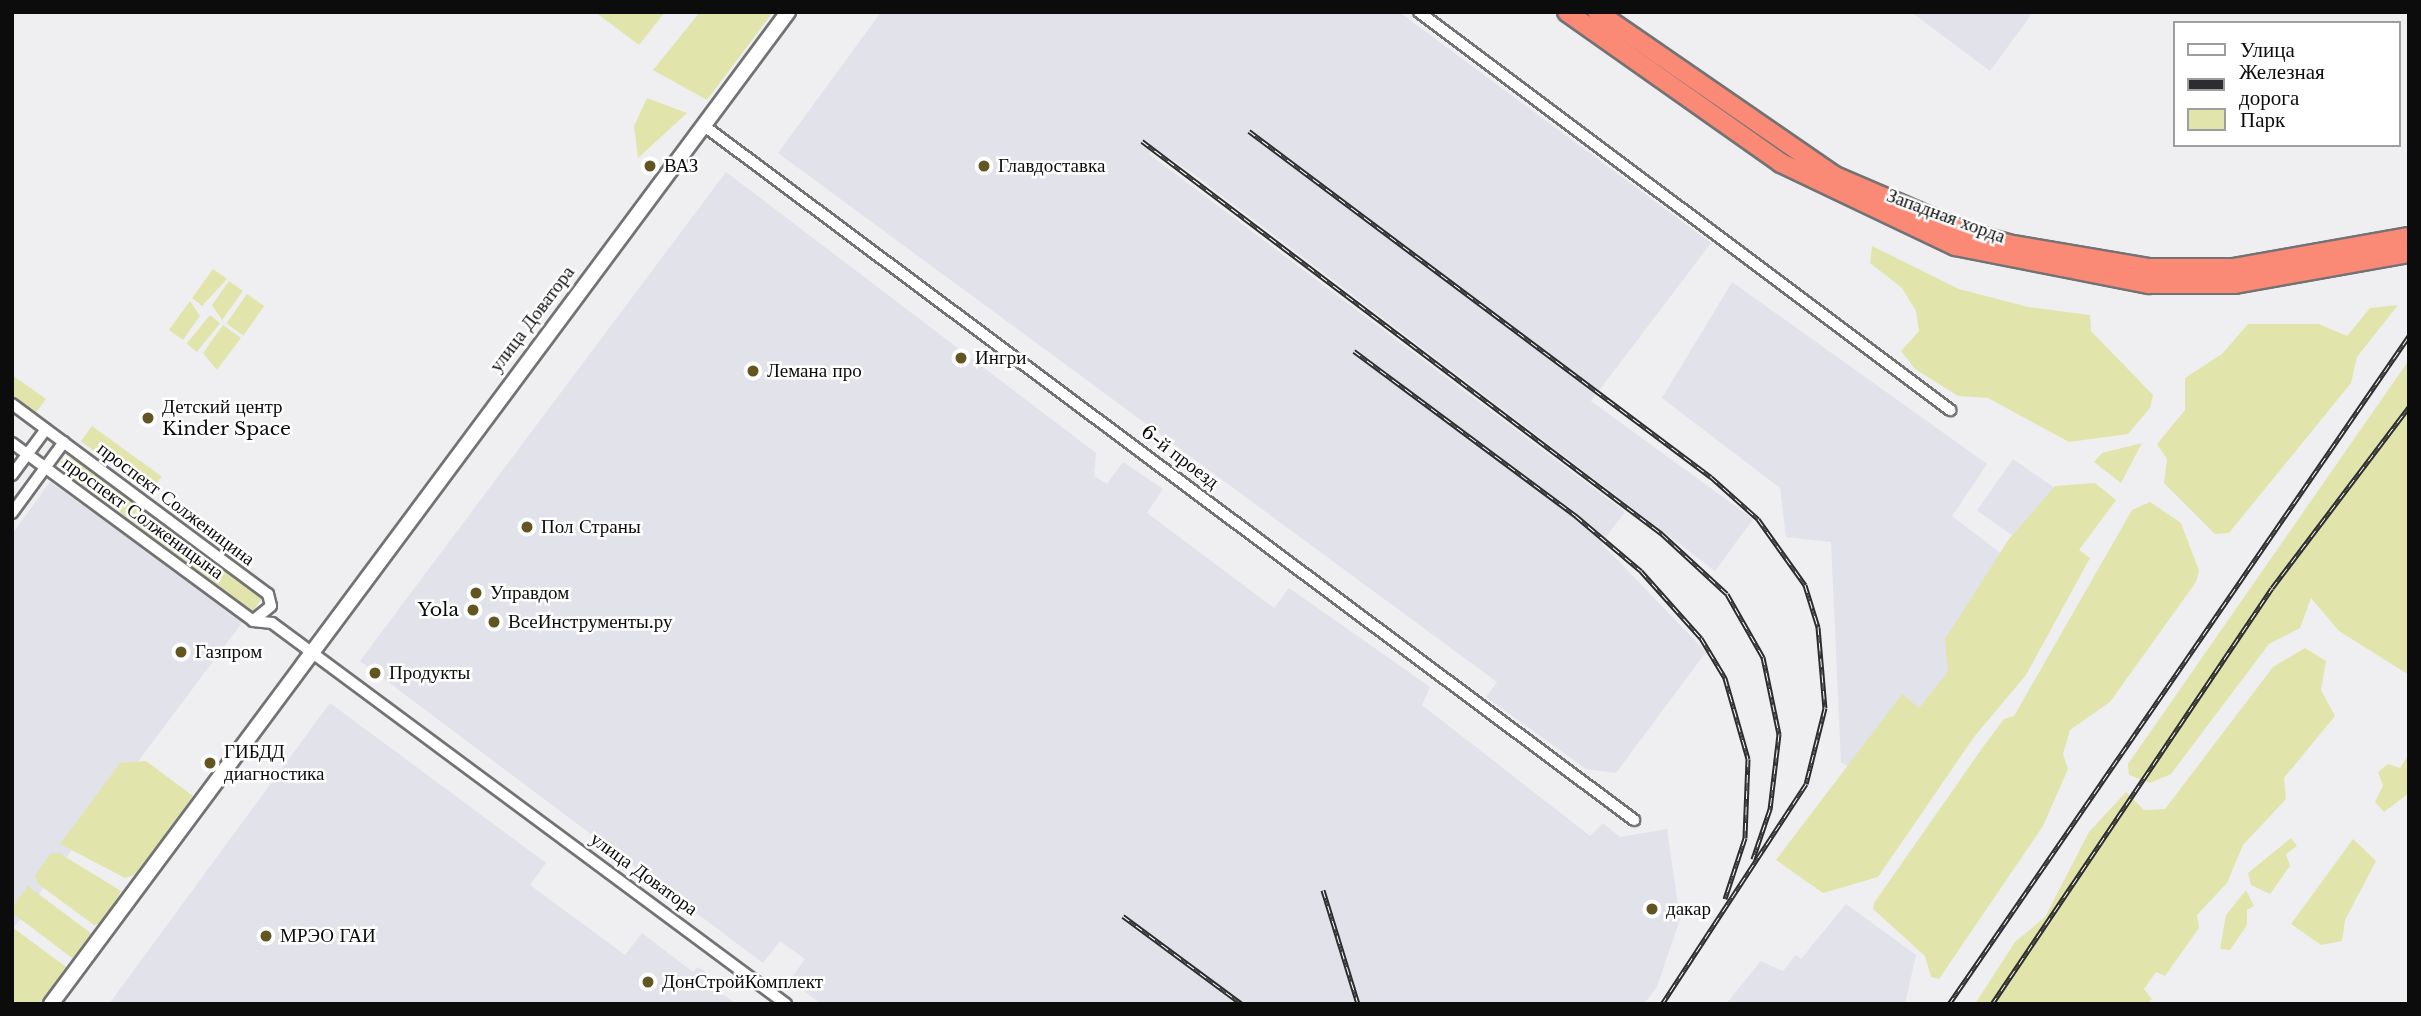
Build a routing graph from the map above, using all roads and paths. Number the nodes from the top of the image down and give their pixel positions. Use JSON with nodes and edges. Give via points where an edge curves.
{"nodes":[{"id":1,"x":788,"y":12,"type":"edge"},
{"id":2,"x":1419,"y":12,"type":"edge"},
{"id":3,"x":1567,"y":12,"type":"edge"},
{"id":4,"x":1597,"y":12,"type":"edge"},
{"id":5,"x":703,"y":125,"type":"junction"},
{"id":6,"x":2409,"y":237,"type":"edge"},
{"id":7,"x":2375,"y":252,"type":"junction"},
{"id":8,"x":2409,"y":253,"type":"edge"},
{"id":9,"x":12,"y":404,"type":"edge"},
{"id":10,"x":1950,"y":410,"type":"dead end"},
{"id":11,"x":46,"y":429,"type":"junction"},
{"id":12,"x":64,"y":442,"type":"junction"},
{"id":13,"x":12,"y":443,"type":"edge"},
{"id":14,"x":27,"y":454,"type":"junction"},
{"id":15,"x":46,"y":468,"type":"junction"},
{"id":16,"x":12,"y":475,"type":"edge"},
{"id":17,"x":12,"y":513,"type":"edge"},
{"id":18,"x":271,"y":606,"type":"junction"},
{"id":19,"x":253,"y":621,"type":"junction"},
{"id":20,"x":272,"y":623,"type":"junction"},
{"id":21,"x":310,"y":652,"type":"junction"},
{"id":22,"x":1634,"y":820,"type":"dead end"},
{"id":23,"x":51,"y":1004,"type":"edge"},
{"id":24,"x":786,"y":1004,"type":"edge"}],
"edges":[{"from":1,"to":5,"type":"street","name":"улица Доватора"},
{"from":2,"to":10,"type":"street"},
{"from":3,"to":7,"type":"highway","name":"Западная хорда","via":[[1781,163],[1955,246],[2149,284],[2235,284]]},
{"from":4,"to":7,"type":"highway","name":"Западная хорда","via":[[1790,149],[1961,230],[2148,268],[2233,268]]},
{"from":5,"to":21,"type":"street","name":"улица Доватора"},
{"from":5,"to":22,"type":"street","name":"6-й проезд"},
{"from":6,"to":7,"type":"highway","name":"Западная хорда"},
{"from":7,"to":8,"type":"highway","name":"Западная хорда"},
{"from":9,"to":11,"type":"street","name":"проспект Солженицына"},
{"from":11,"to":12,"type":"street","name":"проспект Солженицына"},
{"from":11,"to":14,"type":"street"},
{"from":12,"to":15,"type":"street"},
{"from":12,"to":18,"type":"street","name":"проспект Солженицина","via":[[268,594]]},
{"from":13,"to":14,"type":"street","name":"проспект Солженицына"},
{"from":14,"to":15,"type":"street","name":"проспект Солженицына"},
{"from":14,"to":16,"type":"street"},
{"from":15,"to":17,"type":"street"},
{"from":15,"to":19,"type":"street","name":"проспект Солженицына"},
{"from":18,"to":19,"type":"street"},
{"from":18,"to":20,"type":"street"},
{"from":19,"to":20,"type":"street"},
{"from":20,"to":21,"type":"street"},
{"from":21,"to":23,"type":"street","name":"улица Доватора"},
{"from":21,"to":24,"type":"street","name":"улица Доватора"}]}
